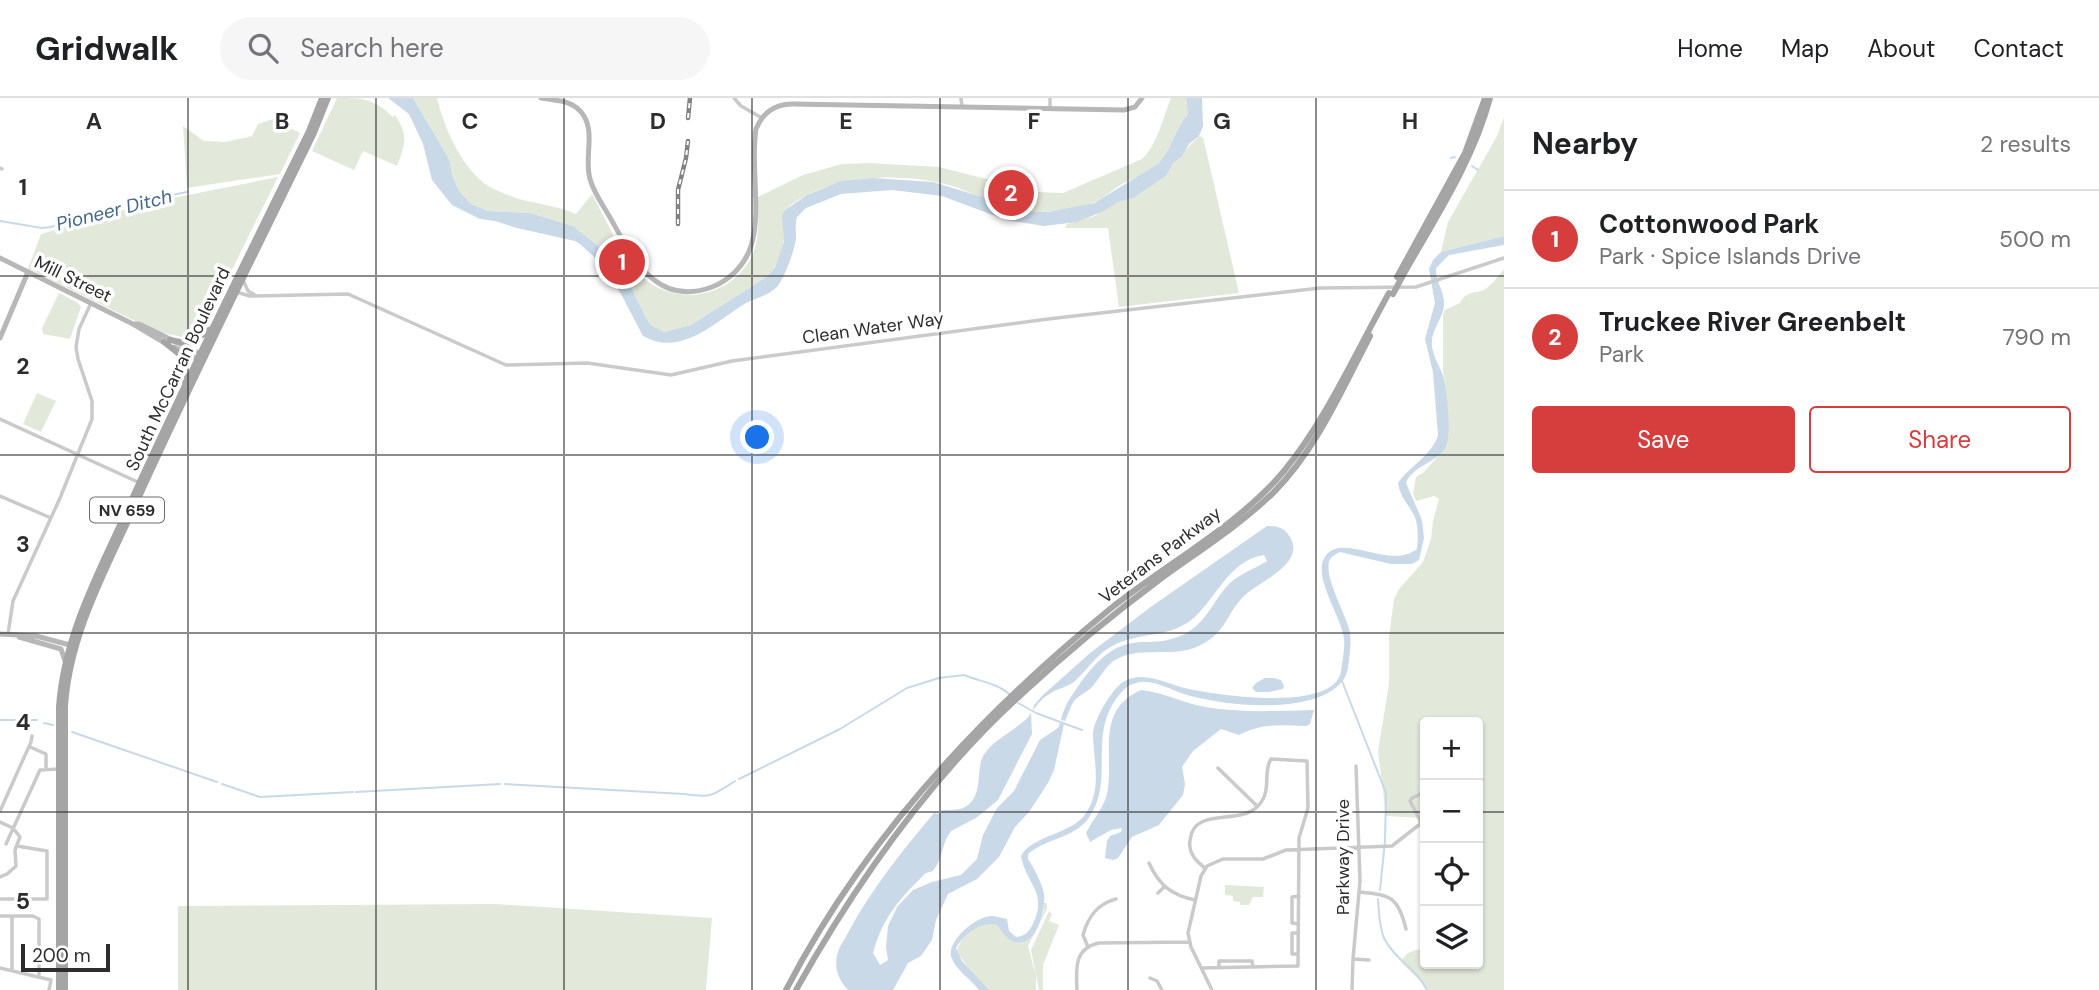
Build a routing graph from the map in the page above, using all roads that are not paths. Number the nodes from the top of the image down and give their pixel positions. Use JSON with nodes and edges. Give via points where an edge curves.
{"nodes":[{"id":1,"x":322,"y":98,"type":"edge"},
{"id":2,"x":328,"y":98,"type":"edge"},
{"id":3,"x":541,"y":98,"type":"edge"},
{"id":4,"x":734,"y":98,"type":"edge"},
{"id":5,"x":961,"y":98,"type":"edge"},
{"id":6,"x":1050,"y":98,"type":"edge"},
{"id":7,"x":1485,"y":98,"type":"edge"},
{"id":8,"x":1490,"y":98,"type":"edge"},
{"id":9,"x":1141,"y":100,"type":"edge"},
{"id":10,"x":826,"y":101,"type":"edge"},
{"id":11,"x":961,"y":107,"type":"junction"},
{"id":12,"x":1050,"y":108,"type":"junction"},
{"id":13,"x":762,"y":118,"type":"junction"},
{"id":14,"x":303,"y":150,"type":"junction"},
{"id":15,"x":0,"y":258,"type":"edge"},
{"id":16,"x":1504,"y":258,"type":"edge"},
{"id":17,"x":28,"y":272,"type":"junction"},
{"id":18,"x":1399,"y":277,"type":"junction"},
{"id":19,"x":242,"y":278,"type":"junction"},
{"id":20,"x":235,"y":291,"type":"junction"},
{"id":21,"x":257,"y":295,"type":"junction"},
{"id":22,"x":91,"y":303,"type":"junction"},
{"id":23,"x":212,"y":326,"type":"junction"},
{"id":24,"x":0,"y":338,"type":"edge"},
{"id":25,"x":167,"y":341,"type":"junction"},
{"id":26,"x":200,"y":357,"type":"junction"},
{"id":27,"x":183,"y":388,"type":"junction"},
{"id":28,"x":0,"y":419,"type":"edge"},
{"id":29,"x":78,"y":454,"type":"junction"},
{"id":30,"x":140,"y":482,"type":"junction"},
{"id":31,"x":0,"y":496,"type":"edge"},
{"id":32,"x":138,"y":501,"type":"junction"},
{"id":33,"x":51,"y":518,"type":"junction"},
{"id":34,"x":0,"y":634,"type":"edge"},
{"id":35,"x":10,"y":635,"type":"junction"},
{"id":36,"x":70,"y":645,"type":"junction"},
{"id":37,"x":68,"y":664,"type":"junction"},
{"id":38,"x":1007,"y":703,"type":"junction"},
{"id":39,"x":32,"y":736,"type":"dead end"},
{"id":40,"x":29,"y":747,"type":"junction"},
{"id":41,"x":1356,"y":766,"type":"dead end"},
{"id":42,"x":1219,"y":768,"type":"dead end"},
{"id":43,"x":46,"y":769,"type":"junction"},
{"id":44,"x":59,"y":769,"type":"junction"},
{"id":45,"x":1420,"y":794,"type":"edge"},
{"id":46,"x":1257,"y":807,"type":"junction"},
{"id":47,"x":0,"y":811,"type":"edge"},
{"id":48,"x":1420,"y":820,"type":"edge"},
{"id":49,"x":0,"y":822,"type":"edge"},
{"id":50,"x":1420,"y":824,"type":"edge"},
{"id":51,"x":13,"y":828,"type":"junction"},
{"id":52,"x":6,"y":844,"type":"dead end"},
{"id":53,"x":17,"y":846,"type":"junction"},
{"id":54,"x":1359,"y":847,"type":"junction"},
{"id":55,"x":1299,"y":849,"type":"junction"},
{"id":56,"x":1149,"y":863,"type":"dead end"},
{"id":57,"x":1205,"y":868,"type":"junction"},
{"id":58,"x":0,"y":877,"type":"edge"},
{"id":59,"x":1164,"y":887,"type":"junction"},
{"id":60,"x":1360,"y":892,"type":"junction"},
{"id":61,"x":1158,"y":893,"type":"dead end"},
{"id":62,"x":59,"y":895,"type":"junction"},
{"id":63,"x":0,"y":899,"type":"edge"},
{"id":64,"x":1116,"y":899,"type":"dead end"},
{"id":65,"x":1195,"y":900,"type":"junction"},
{"id":66,"x":65,"y":908,"type":"junction"},
{"id":67,"x":0,"y":916,"type":"edge"},
{"id":68,"x":12,"y":916,"type":"junction"},
{"id":69,"x":1406,"y":929,"type":"dead end"},
{"id":70,"x":1189,"y":942,"type":"junction"},
{"id":71,"x":1087,"y":947,"type":"junction"},
{"id":72,"x":1353,"y":959,"type":"junction"},
{"id":73,"x":1370,"y":960,"type":"dead end"},
{"id":74,"x":0,"y":968,"type":"edge"},
{"id":75,"x":1202,"y":968,"type":"junction"},
{"id":76,"x":12,"y":971,"type":"junction"},
{"id":77,"x":39,"y":977,"type":"junction"},
{"id":78,"x":1150,"y":978,"type":"dead end"},
{"id":79,"x":49,"y":990,"type":"edge"},
{"id":80,"x":59,"y":990,"type":"edge"},
{"id":81,"x":65,"y":990,"type":"edge"},
{"id":82,"x":786,"y":990,"type":"edge"},
{"id":83,"x":796,"y":990,"type":"edge"},
{"id":84,"x":1077,"y":990,"type":"edge"},
{"id":85,"x":1162,"y":990,"type":"edge"},
{"id":86,"x":1212,"y":990,"type":"edge"},
{"id":87,"x":1352,"y":990,"type":"edge"}],
"edges":[{"from":1,"to":14,"type":"main road","name":"South McCarran Boulevard","number":"NV 659"},
{"from":2,"to":14,"type":"main road","name":"South McCarran Boulevard","number":"NV 659"},
{"from":3,"to":13,"type":"street","via":[[568,102],[581,112],[589,130],[590,180],[634,260],[656,282],[681,290],[702,290],[721,282],[738,269],[749,251],[754,230],[755,134]]},
{"from":4,"to":13,"type":"street"},
{"from":5,"to":11,"type":"street"},
{"from":6,"to":12,"type":"street"},
{"from":7,"to":18,"type":"main road","name":"Veterans Parkway","via":[[1465,153]]},
{"from":8,"to":18,"type":"main road","name":"Veterans Parkway","via":[[1469,155]]},
{"from":9,"to":12,"type":"street","via":[[1124,110]]},
{"from":10,"to":11,"type":"street"},
{"from":10,"to":13,"type":"street","via":[[783,104]]},
{"from":11,"to":12,"type":"street"},
{"from":14,"to":19,"type":"main road","name":"South McCarran Boulevard","number":"NV 659"},
{"from":14,"to":23,"type":"main road","name":"South McCarran Boulevard","number":"NV 659"},
{"from":15,"to":17,"type":"street","name":"Mill Street"},
{"from":16,"to":21,"type":"street","name":"Clean Water Way","via":[[1416,287],[1320,288],[1048,318],[717,363],[671,375],[587,363],[506,365],[348,294]]},
{"from":17,"to":22,"type":"street","name":"Mill Street"},
{"from":17,"to":24,"type":"street"},
{"from":18,"to":38,"type":"main road","name":"Veterans Parkway","bridge":true,"via":[[1314,428],[1284,471],[1230,521],[1121,600]]},
{"from":19,"to":20,"type":"main road","name":"South McCarran Boulevard","number":"NV 659"},
{"from":19,"to":21,"type":"street","via":[[248,291]]},
{"from":20,"to":21,"type":"street","name":"Clean Water Way"},
{"from":20,"to":26,"type":"main road","name":"South McCarran Boulevard","number":"NV 659"},
{"from":22,"to":25,"type":"street","name":"Mill Street"},
{"from":22,"to":29,"type":"street","via":[[76,347],[93,415]]},
{"from":23,"to":25,"type":"main road","via":[[190,344]]},
{"from":23,"to":26,"type":"main road","name":"South McCarran Boulevard","number":"NV 659"},
{"from":25,"to":26,"type":"street","name":"Mill Street"},
{"from":25,"to":27,"type":"main road","via":[[184,358]]},
{"from":26,"to":27,"type":"main road","name":"South McCarran Boulevard","number":"NV 659"},
{"from":26,"to":32,"type":"main road","name":"South McCarran Boulevard","number":"NV 659"},
{"from":27,"to":30,"type":"main road","name":"South McCarran Boulevard","number":"NV 659"},
{"from":28,"to":29,"type":"street"},
{"from":29,"to":30,"type":"street"},
{"from":29,"to":33,"type":"street"},
{"from":30,"to":32,"type":"main road"},
{"from":30,"to":36,"type":"main road","name":"South McCarran Boulevard","number":"NV 659"},
{"from":31,"to":33,"type":"street"},
{"from":32,"to":37,"type":"main road","name":"South McCarran Boulevard","number":"NV 659"},
{"from":33,"to":35,"type":"street","via":[[13,601]]},
{"from":34,"to":35,"type":"street"},
{"from":35,"to":36,"type":"street"},
{"from":35,"to":37,"type":"street","via":[[61,649]]},
{"from":36,"to":37,"type":"main road"},
{"from":37,"to":44,"type":"main road","name":"South McCarran Boulevard","number":"NV 659","via":[[59,707]]},
{"from":37,"to":66,"type":"main road","name":"South McCarran Boulevard","number":"NV 659"},
{"from":38,"to":82,"type":"main road","name":"Veterans Parkway","via":[[886,836]]},
{"from":38,"to":83,"type":"main road","name":"Veterans Parkway","via":[[892,839]]},
{"from":39,"to":40,"type":"street"},
{"from":40,"to":43,"type":"street","via":[[46,754]]},
{"from":40,"to":47,"type":"street"},
{"from":41,"to":54,"type":"street","name":"Parkway Drive"},
{"from":42,"to":46,"type":"street"},
{"from":43,"to":44,"type":"street"},
{"from":43,"to":51,"type":"street","via":[[40,770]]},
{"from":44,"to":62,"type":"main road","name":"South McCarran Boulevard","number":"NV 659"},
{"from":45,"to":48,"type":"street","via":[[1410,801]]},
{"from":46,"to":55,"type":"street","via":[[1267,789],[1270,760],[1308,760],[1308,808]]},
{"from":46,"to":57,"type":"street","via":[[1244,816],[1210,818],[1196,826],[1190,837],[1191,851]]},
{"from":49,"to":51,"type":"street"},
{"from":50,"to":54,"type":"street","via":[[1392,846]]},
{"from":51,"to":52,"type":"street"},
{"from":51,"to":53,"type":"street","via":[[20,837]]},
{"from":53,"to":58,"type":"street","via":[[16,866]]},
{"from":53,"to":63,"type":"street","via":[[47,851],[47,899]]},
{"from":54,"to":55,"type":"street"},
{"from":54,"to":60,"type":"street","name":"Parkway Drive"},
{"from":55,"to":57,"type":"street","via":[[1263,859],[1220,859]]},
{"from":55,"to":75,"type":"street","via":[[1298,967]]},
{"from":56,"to":59,"type":"street"},
{"from":57,"to":65,"type":"street"},
{"from":59,"to":61,"type":"street"},
{"from":59,"to":65,"type":"street"},
{"from":60,"to":69,"type":"street","via":[[1392,899],[1401,910]]},
{"from":60,"to":72,"type":"street","name":"Parkway Drive"},
{"from":62,"to":66,"type":"main road"},
{"from":62,"to":80,"type":"main road","name":"South McCarran Boulevard","number":"NV 659"},
{"from":64,"to":71,"type":"street","via":[[1091,916],[1083,935]]},
{"from":65,"to":70,"type":"street"},
{"from":66,"to":81,"type":"main road","name":"South McCarran Boulevard","number":"NV 659"},
{"from":67,"to":68,"type":"street"},
{"from":68,"to":76,"type":"street"},
{"from":68,"to":77,"type":"street","via":[[40,922]]},
{"from":70,"to":71,"type":"street"},
{"from":70,"to":75,"type":"street"},
{"from":71,"to":84,"type":"street","via":[[1077,961]]},
{"from":72,"to":73,"type":"street"},
{"from":72,"to":87,"type":"street","name":"Parkway Drive"},
{"from":74,"to":76,"type":"street"},
{"from":75,"to":86,"type":"street"},
{"from":76,"to":77,"type":"street"},
{"from":77,"to":79,"type":"street","via":[[51,980]]},
{"from":78,"to":85,"type":"street"}]}
